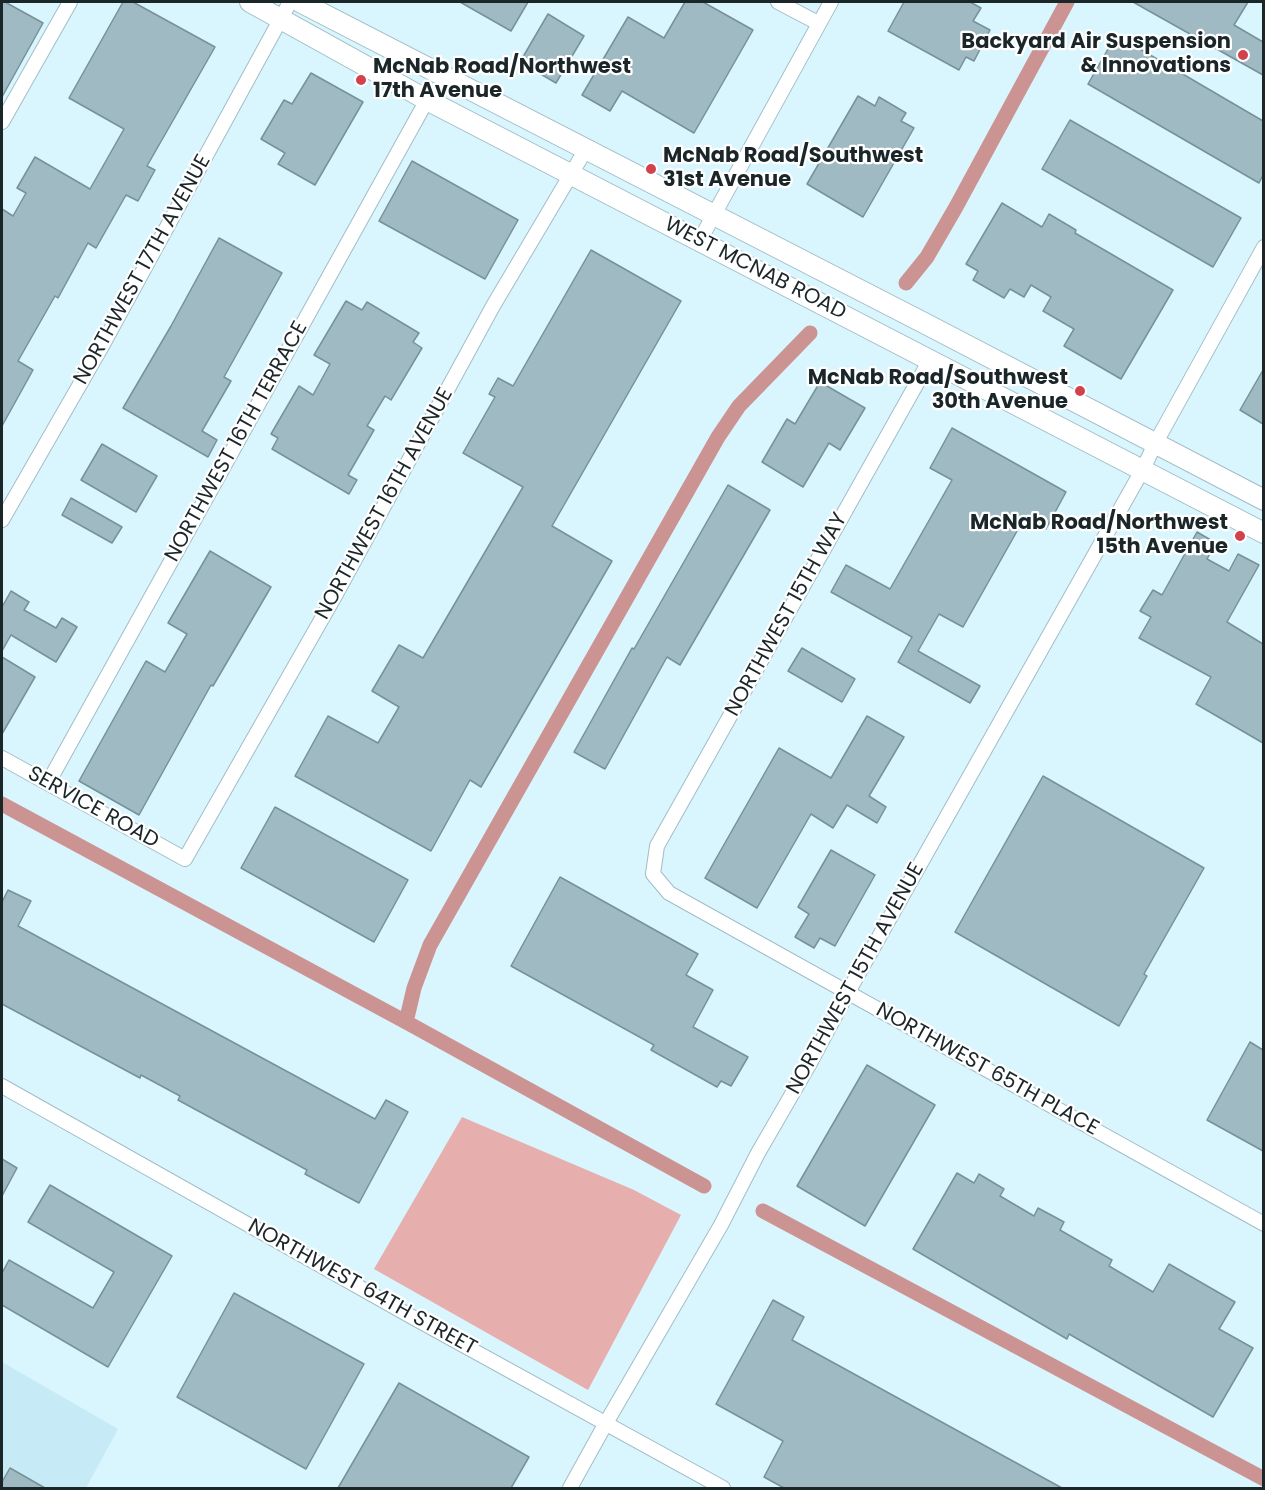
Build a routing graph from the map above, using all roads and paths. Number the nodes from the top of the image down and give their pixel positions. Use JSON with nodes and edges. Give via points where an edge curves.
{"nodes":[{"id":1,"x":70,"y":2,"type":"edge"},
{"id":2,"x":250,"y":2,"type":"edge"},
{"id":3,"x":300,"y":2,"type":"edge"},
{"id":4,"x":778,"y":2,"type":"edge"},
{"id":5,"x":831,"y":2,"type":"edge"},
{"id":6,"x":286,"y":10,"type":"edge"},
{"id":7,"x":818,"y":23,"type":"junction"},
{"id":8,"x":427,"y":100,"type":"junction"},
{"id":9,"x":2,"y":122,"type":"edge"},
{"id":10,"x":586,"y":148,"type":"junction"},
{"id":11,"x":572,"y":174,"type":"junction"},
{"id":12,"x":713,"y":214,"type":"junction"},
{"id":13,"x":700,"y":240,"type":"junction"},
{"id":14,"x":1263,"y":247,"type":"edge"},
{"id":15,"x":930,"y":360,"type":"junction"},
{"id":16,"x":1155,"y":444,"type":"junction"},
{"id":17,"x":1143,"y":469,"type":"junction"},
{"id":18,"x":1263,"y":500,"type":"edge"},
{"id":19,"x":2,"y":520,"type":"edge"},
{"id":20,"x":1263,"y":532,"type":"edge"},
{"id":21,"x":2,"y":758,"type":"edge"},
{"id":22,"x":48,"y":783,"type":"junction"},
{"id":23,"x":185,"y":859,"type":"joint"},
{"id":24,"x":653,"y":874,"type":"joint"},
{"id":25,"x":848,"y":992,"type":"junction"},
{"id":26,"x":2,"y":1086,"type":"edge"},
{"id":27,"x":1263,"y":1224,"type":"edge"},
{"id":28,"x":606,"y":1423,"type":"junction"},
{"id":29,"x":570,"y":1488,"type":"edge"},
{"id":30,"x":723,"y":1488,"type":"edge"}],
"edges":[{"from":1,"to":9,"type":"street"},
{"from":2,"to":6,"type":"main road","name":"WEST MCNAB ROAD"},
{"from":3,"to":10,"type":"main road","name":"WEST MCNAB ROAD"},
{"from":4,"to":7,"type":"street"},
{"from":5,"to":7,"type":"street"},
{"from":6,"to":8,"type":"main road","name":"WEST MCNAB ROAD"},
{"from":6,"to":19,"type":"street","name":"NORTHWEST 17TH AVENUE"},
{"from":7,"to":12,"type":"street"},
{"from":8,"to":11,"type":"main road","name":"WEST MCNAB ROAD"},
{"from":8,"to":22,"type":"street","name":"NORTHWEST 16TH TERRACE"},
{"from":10,"to":11,"type":"street","name":"NORTHWEST 16TH AVENUE"},
{"from":10,"to":12,"type":"main road","name":"WEST MCNAB ROAD"},
{"from":11,"to":13,"type":"main road","name":"WEST MCNAB ROAD"},
{"from":11,"to":23,"type":"street","name":"NORTHWEST 16TH AVENUE","via":[[493,306]]},
{"from":12,"to":13,"type":"street"},
{"from":12,"to":16,"type":"main road","name":"WEST MCNAB ROAD"},
{"from":13,"to":15,"type":"main road","name":"WEST MCNAB ROAD"},
{"from":14,"to":16,"type":"street","name":"NORTHWEST 15TH AVENUE"},
{"from":15,"to":17,"type":"main road","name":"WEST MCNAB ROAD"},
{"from":15,"to":24,"type":"street","name":"NORTHWEST 15TH WAY","via":[[657,846]]},
{"from":16,"to":17,"type":"street","name":"NORTHWEST 15TH AVENUE"},
{"from":16,"to":18,"type":"main road","name":"WEST MCNAB ROAD"},
{"from":17,"to":20,"type":"main road","name":"WEST MCNAB ROAD"},
{"from":17,"to":25,"type":"street","name":"NORTHWEST 15TH AVENUE"},
{"from":21,"to":22,"type":"street","name":"SERVICE ROAD"},
{"from":22,"to":23,"type":"street","name":"SERVICE ROAD"},
{"from":24,"to":25,"type":"street","name":"NORTHWEST 65TH PLACE","via":[[669,893]]},
{"from":25,"to":27,"type":"street","name":"NORTHWEST 65TH PLACE"},
{"from":25,"to":28,"type":"street","name":"NORTHWEST 15TH AVENUE"},
{"from":26,"to":28,"type":"street","name":"NORTHWEST 64TH STREET"},
{"from":28,"to":29,"type":"street","name":"NORTHWEST 15TH AVENUE"},
{"from":28,"to":30,"type":"street","name":"NORTHWEST 64TH STREET"}]}
